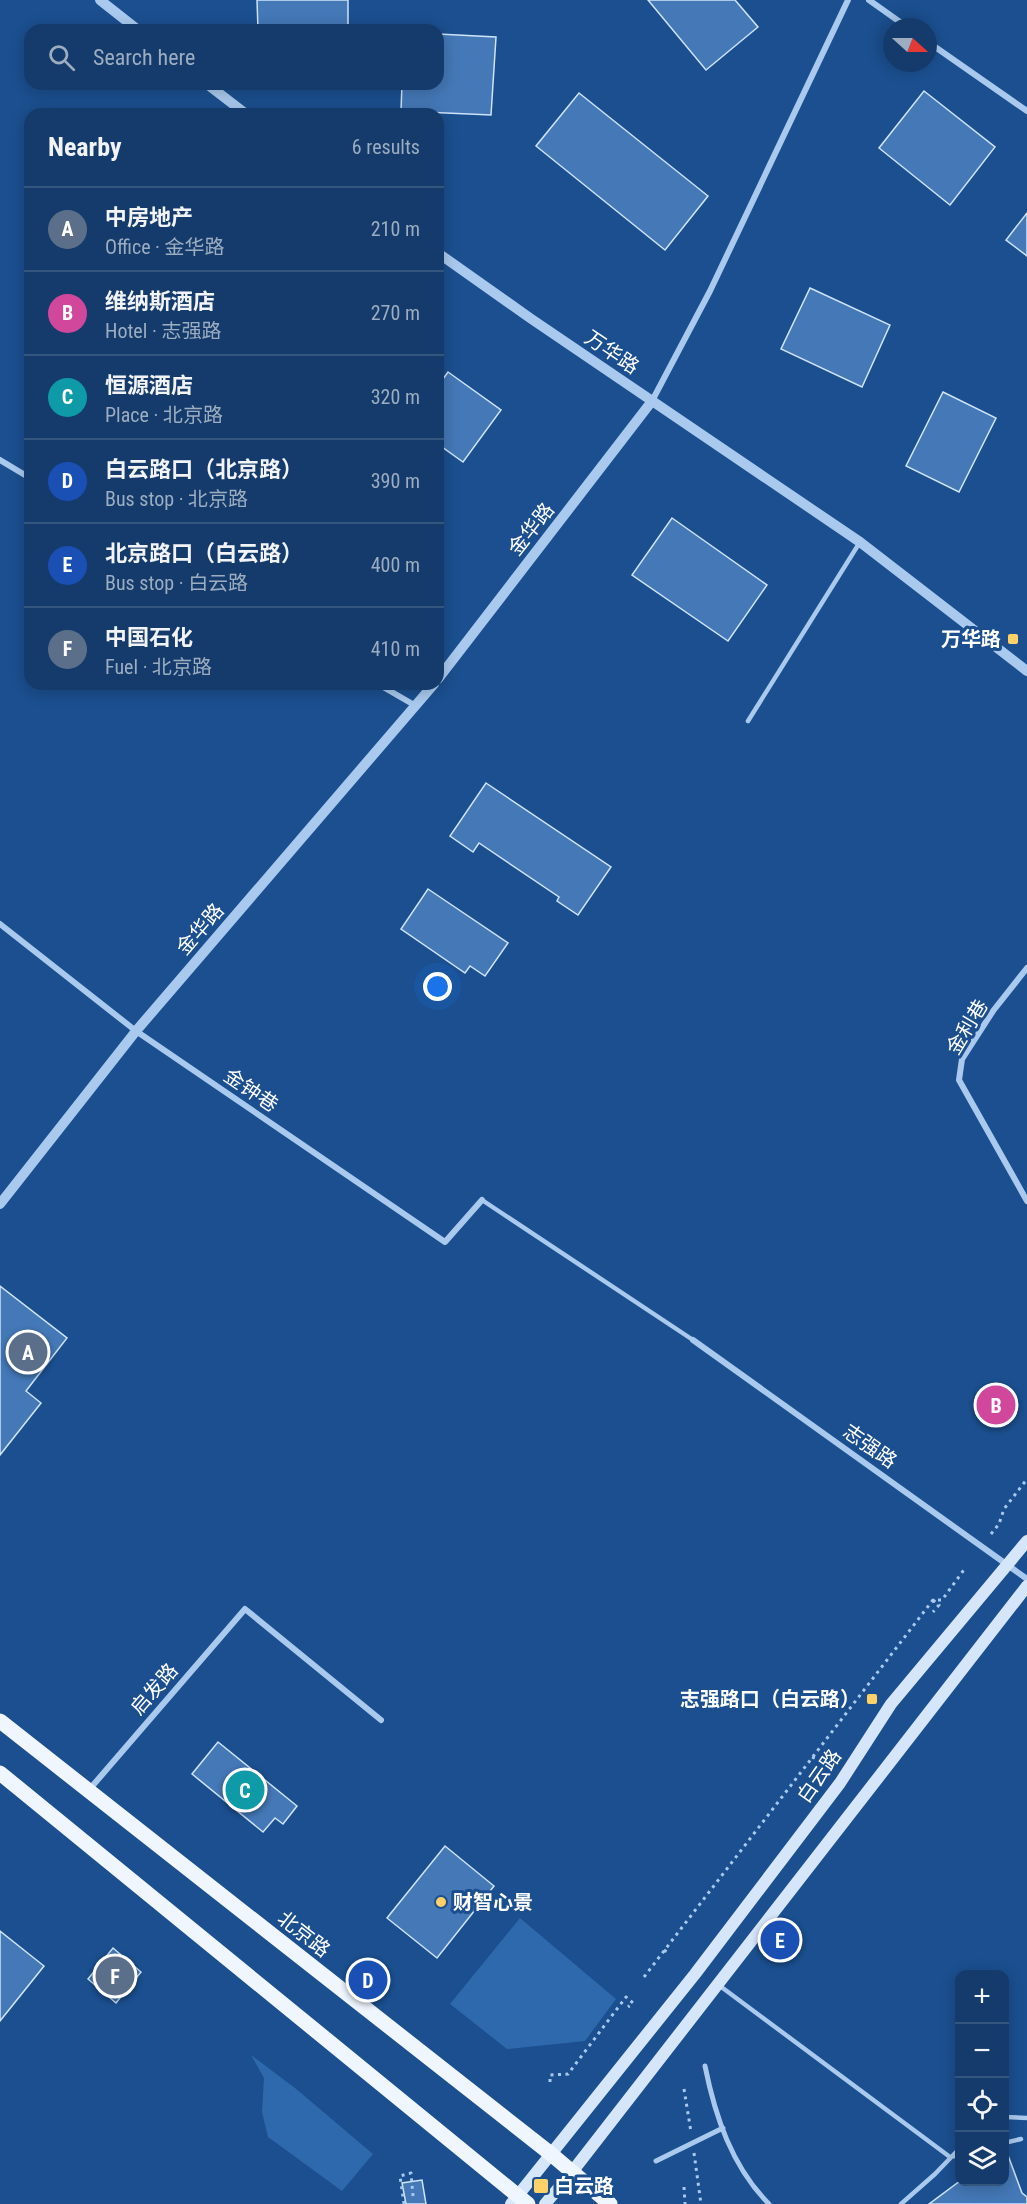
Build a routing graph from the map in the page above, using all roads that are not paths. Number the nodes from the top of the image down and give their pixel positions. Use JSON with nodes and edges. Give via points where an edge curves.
{"nodes":[{"id":1,"x":100,"y":0,"type":"edge"},
{"id":2,"x":849,"y":0,"type":"edge"},
{"id":3,"x":869,"y":0,"type":"edge"},
{"id":4,"x":894,"y":18,"type":"edge"},
{"id":5,"x":130,"y":24,"type":"edge"},
{"id":6,"x":937,"y":48,"type":"edge"},
{"id":7,"x":215,"y":90,"type":"edge"},
{"id":8,"x":238,"y":108,"type":"edge"},
{"id":9,"x":1027,"y":111,"type":"edge"},
{"id":10,"x":444,"y":257,"type":"edge"},
{"id":11,"x":652,"y":401,"type":"junction"},
{"id":12,"x":0,"y":460,"type":"edge"},
{"id":13,"x":24,"y":474,"type":"edge"},
{"id":14,"x":860,"y":542,"type":"junction"},
{"id":15,"x":444,"y":671,"type":"edge"},
{"id":16,"x":1027,"y":671,"type":"edge"},
{"id":17,"x":388,"y":690,"type":"edge"},
{"id":18,"x":429,"y":690,"type":"edge"},
{"id":19,"x":416,"y":707,"type":"junction"},
{"id":20,"x":748,"y":722,"type":"dead end"},
{"id":21,"x":0,"y":924,"type":"edge"},
{"id":22,"x":1027,"y":968,"type":"edge"},
{"id":23,"x":136,"y":1031,"type":"junction"},
{"id":24,"x":482,"y":1200,"type":"joint"},
{"id":25,"x":1027,"y":1201,"type":"edge"},
{"id":26,"x":0,"y":1204,"type":"edge"},
{"id":27,"x":693,"y":1340,"type":"joint"},
{"id":28,"x":1027,"y":1541,"type":"edge"},
{"id":29,"x":1009,"y":1565,"type":"junction"},
{"id":30,"x":1027,"y":1580,"type":"edge"},
{"id":31,"x":1027,"y":1586,"type":"edge"},
{"id":32,"x":381,"y":1720,"type":"dead end"},
{"id":33,"x":0,"y":1721,"type":"edge"},
{"id":34,"x":0,"y":1773,"type":"edge"},
{"id":35,"x":88,"y":1791,"type":"junction"},
{"id":36,"x":718,"y":1984,"type":"junction"},
{"id":37,"x":705,"y":2066,"type":"dead end"},
{"id":38,"x":1009,"y":2117,"type":"edge"},
{"id":39,"x":1027,"y":2118,"type":"edge"},
{"id":40,"x":723,"y":2128,"type":"junction"},
{"id":41,"x":1021,"y":2139,"type":"dead end"},
{"id":42,"x":1009,"y":2142,"type":"edge"},
{"id":43,"x":955,"y":2152,"type":"edge"},
{"id":44,"x":551,"y":2154,"type":"junction"},
{"id":45,"x":955,"y":2156,"type":"edge"},
{"id":46,"x":950,"y":2157,"type":"junction"},
{"id":47,"x":656,"y":2161,"type":"dead end"},
{"id":48,"x":572,"y":2172,"type":"junction"},
{"id":49,"x":519,"y":2201,"type":"edge"},
{"id":50,"x":545,"y":2204,"type":"edge"},
{"id":51,"x":610,"y":2204,"type":"edge"},
{"id":52,"x":769,"y":2204,"type":"edge"},
{"id":53,"x":901,"y":2204,"type":"edge"}],
"edges":[{"from":1,"to":5,"type":"street"},
{"from":2,"to":11,"type":"street","via":[[710,291]]},
{"from":3,"to":4,"type":"street"},
{"from":6,"to":9,"type":"street"},
{"from":7,"to":8,"type":"street"},
{"from":10,"to":11,"type":"street","name":"万华路"},
{"from":11,"to":14,"type":"street","name":"万华路"},
{"from":11,"to":15,"type":"street","name":"金华路"},
{"from":12,"to":13,"type":"street"},
{"from":14,"to":16,"type":"street","name":"万华路"},
{"from":14,"to":20,"type":"lane"},
{"from":17,"to":19,"type":"street"},
{"from":18,"to":19,"type":"street","name":"金华路"},
{"from":19,"to":23,"type":"street","name":"金华路"},
{"from":21,"to":23,"type":"street","name":"金钟巷"},
{"from":22,"to":25,"type":"street","name":"金利巷","via":[[962,1059],[959,1080]]},
{"from":23,"to":24,"type":"street","name":"金钟巷","via":[[445,1242]]},
{"from":23,"to":26,"type":"street","name":"金华路"},
{"from":24,"to":27,"type":"lane"},
{"from":27,"to":29,"type":"street","name":"志强路"},
{"from":28,"to":29,"type":"main road","name":"白云路"},
{"from":29,"to":30,"type":"street","name":"志强路"},
{"from":29,"to":44,"type":"main road","name":"白云路","via":[[891,1704],[833,1793]]},
{"from":31,"to":36,"type":"main road"},
{"from":32,"to":35,"type":"street","name":"启发路","via":[[245,1609]]},
{"from":33,"to":35,"type":"main road","name":"北京路"},
{"from":34,"to":49,"type":"main road"},
{"from":35,"to":44,"type":"main road","name":"北京路"},
{"from":36,"to":46,"type":"lane"},
{"from":36,"to":48,"type":"main road"},
{"from":37,"to":40,"type":"street"},
{"from":38,"to":39,"type":"lane"},
{"from":40,"to":47,"type":"street"},
{"from":40,"to":52,"type":"street","via":[[735,2160]]},
{"from":41,"to":42,"type":"lane"},
{"from":43,"to":46,"type":"lane"},
{"from":44,"to":48,"type":"main road","name":"北京路"},
{"from":44,"to":49,"type":"main road","name":"白云路"},
{"from":45,"to":46,"type":"lane"},
{"from":46,"to":53,"type":"lane"},
{"from":48,"to":50,"type":"main road"},
{"from":48,"to":51,"type":"main road","name":"北京路"}]}
